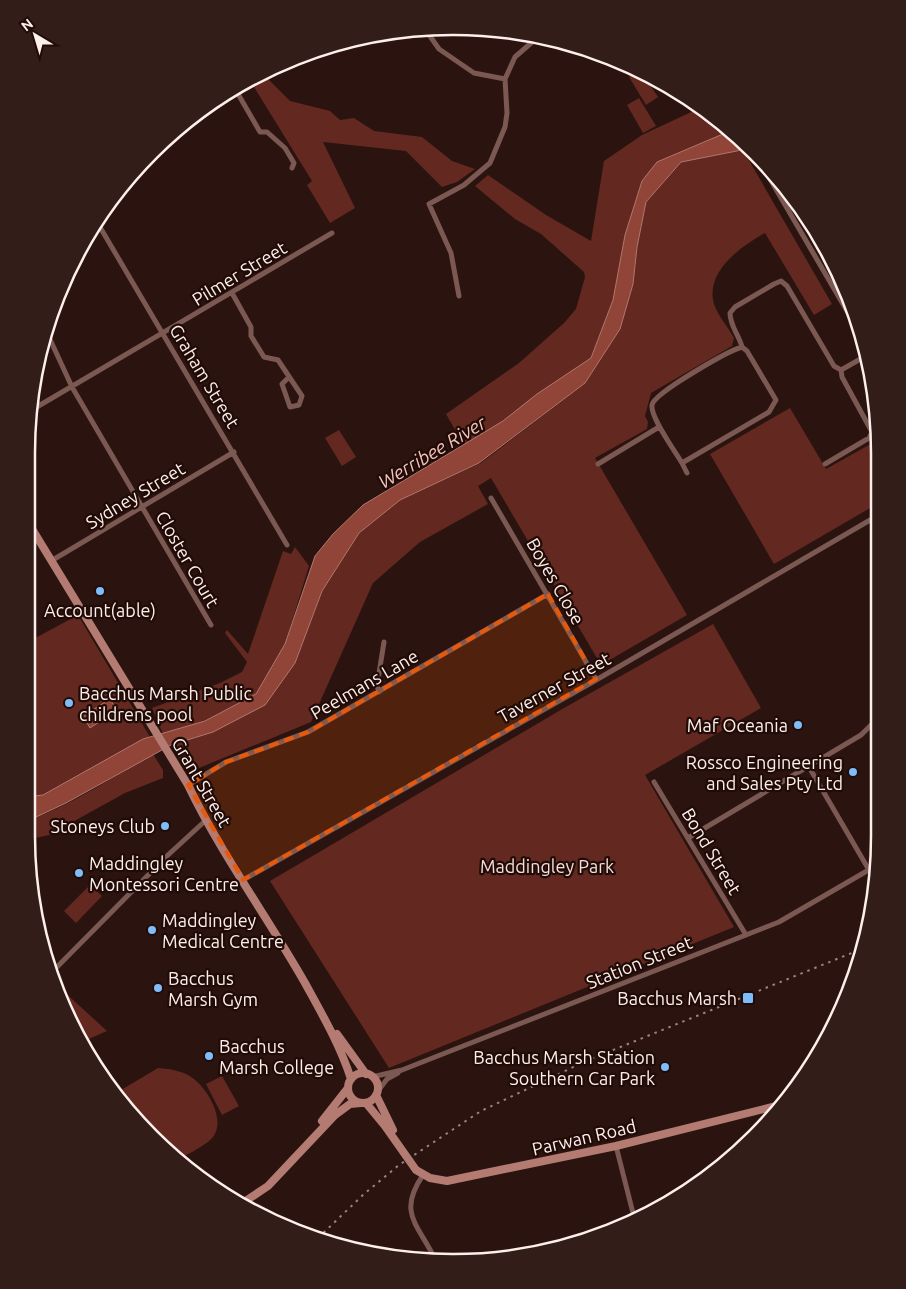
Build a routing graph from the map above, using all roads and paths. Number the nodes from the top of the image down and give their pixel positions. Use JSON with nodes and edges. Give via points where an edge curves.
{"nodes":[{"id":1,"x":430,"y":36,"type":"edge"},
{"id":2,"x":532,"y":43,"type":"edge"},
{"id":3,"x":505,"y":79,"type":"junction"},
{"id":4,"x":238,"y":94,"type":"edge"},
{"id":5,"x":292,"y":168,"type":"dead end"},
{"id":6,"x":774,"y":186,"type":"edge"},
{"id":7,"x":101,"y":227,"type":"edge"},
{"id":8,"x":332,"y":234,"type":"dead end"},
{"id":9,"x":232,"y":293,"type":"junction"},
{"id":10,"x":459,"y":296,"type":"dead end"},
{"id":11,"x":844,"y":305,"type":"edge"},
{"id":12,"x":164,"y":333,"type":"junction"},
{"id":13,"x":50,"y":340,"type":"edge"},
{"id":14,"x":742,"y":347,"type":"junction"},
{"id":15,"x":860,"y":359,"type":"edge"},
{"id":16,"x":841,"y":370,"type":"junction"},
{"id":17,"x":289,"y":377,"type":"junction"},
{"id":18,"x":72,"y":387,"type":"junction"},
{"id":19,"x":38,"y":406,"type":"edge"},
{"id":20,"x":660,"y":427,"type":"junction"},
{"id":21,"x":870,"y":429,"type":"edge"},
{"id":22,"x":870,"y":435,"type":"edge"},
{"id":23,"x":234,"y":452,"type":"junction"},
{"id":24,"x":682,"y":463,"type":"junction"},
{"id":25,"x":598,"y":464,"type":"dead end"},
{"id":26,"x":825,"y":464,"type":"dead end"},
{"id":27,"x":688,"y":473,"type":"dead end"},
{"id":28,"x":491,"y":498,"type":"dead end"},
{"id":29,"x":142,"y":507,"type":"junction"},
{"id":30,"x":871,"y":519,"type":"edge"},
{"id":31,"x":35,"y":534,"type":"edge"},
{"id":32,"x":287,"y":545,"type":"dead end"},
{"id":33,"x":51,"y":561,"type":"junction"},
{"id":34,"x":548,"y":594,"type":"junction"},
{"id":35,"x":211,"y":625,"type":"dead end"},
{"id":36,"x":384,"y":642,"type":"dead end"},
{"id":37,"x":596,"y":679,"type":"junction"},
{"id":38,"x":378,"y":692,"type":"junction"},
{"id":39,"x":871,"y":725,"type":"edge"},
{"id":40,"x":809,"y":767,"type":"junction"},
{"id":41,"x":654,"y":782,"type":"dead end"},
{"id":42,"x":188,"y":785,"type":"junction"},
{"id":43,"x":206,"y":821,"type":"junction"},
{"id":44,"x":688,"y":838,"type":"junction"},
{"id":45,"x":869,"y":870,"type":"joint"},
{"id":46,"x":243,"y":880,"type":"junction"},
{"id":47,"x":746,"y":935,"type":"junction"},
{"id":48,"x":56,"y":967,"type":"edge"},
{"id":49,"x":319,"y":1008,"type":"junction"},
{"id":50,"x":402,"y":1070,"type":"junction"},
{"id":51,"x":369,"y":1075,"type":"junction"},
{"id":52,"x":351,"y":1079,"type":"junction"},
{"id":53,"x":348,"y":1088,"type":"junction"},
{"id":54,"x":377,"y":1093,"type":"junction"},
{"id":55,"x":364,"y":1103,"type":"junction"},
{"id":56,"x":771,"y":1107,"type":"edge"},
{"id":57,"x":616,"y":1146,"type":"junction"},
{"id":58,"x":401,"y":1148,"type":"junction"},
{"id":59,"x":278,"y":1175,"type":"junction"},
{"id":60,"x":423,"y":1175,"type":"junction"},
{"id":61,"x":248,"y":1200,"type":"edge"},
{"id":62,"x":633,"y":1213,"type":"edge"},
{"id":63,"x":432,"y":1253,"type":"edge"}],
"edges":[{"from":1,"to":3,"type":"street","via":[[439,49],[474,73]]},
{"from":2,"to":3,"type":"street","via":[[515,57]]},
{"from":3,"to":10,"type":"street","via":[[505,127],[490,163],[464,185],[430,204],[451,253]]},
{"from":4,"to":5,"type":"street","via":[[260,132],[267,132],[285,148],[294,163]]},
{"from":6,"to":11,"type":"street"},
{"from":7,"to":12,"type":"street","name":"Graham Street"},
{"from":8,"to":9,"type":"street","name":"Pilmer Street"},
{"from":9,"to":12,"type":"street","name":"Pilmer Street"},
{"from":9,"to":17,"type":"street","via":[[264,357],[278,360]]},
{"from":12,"to":18,"type":"street","name":"Pilmer Street"},
{"from":12,"to":23,"type":"street","name":"Graham Street"},
{"from":13,"to":18,"type":"street","name":"Closter Court"},
{"from":14,"to":16,"type":"street","via":[[730,322],[730,313],[735,307],[781,282],[787,286],[834,366]]},
{"from":14,"to":20,"type":"street","via":[[660,393],[652,406]]},
{"from":14,"to":24,"type":"street","via":[[775,398],[775,406]]},
{"from":15,"to":16,"type":"street"},
{"from":16,"to":21,"type":"street"},
{"from":17,"to":17,"type":"street","via":[[302,396],[299,405],[290,407],[282,384]]},
{"from":18,"to":19,"type":"street","name":"Pilmer Street"},
{"from":18,"to":29,"type":"street","name":"Closter Court"},
{"from":20,"to":24,"type":"street"},
{"from":20,"to":25,"type":"street"},
{"from":22,"to":26,"type":"street"},
{"from":23,"to":29,"type":"street","name":"Sydney Street"},
{"from":23,"to":32,"type":"street","name":"Graham Street"},
{"from":24,"to":27,"type":"street"},
{"from":28,"to":34,"type":"street","name":"Boyes Close"},
{"from":29,"to":33,"type":"street","name":"Sydney Street"},
{"from":29,"to":35,"type":"street","name":"Closter Court"},
{"from":30,"to":37,"type":"street","name":"Taverner Street"},
{"from":31,"to":33,"type":"main road","name":"Grant Street"},
{"from":33,"to":42,"type":"main road","name":"Grant Street"},
{"from":34,"to":37,"type":"street","name":"Boyes Close"},
{"from":34,"to":38,"type":"street","name":"Peelmans Lane"},
{"from":36,"to":38,"type":"street"},
{"from":37,"to":46,"type":"street","name":"Taverner Street"},
{"from":38,"to":42,"type":"street","name":"Peelmans Lane","via":[[308,732],[226,762]]},
{"from":39,"to":40,"type":"street","via":[[861,736]]},
{"from":40,"to":44,"type":"street"},
{"from":40,"to":45,"type":"street"},
{"from":41,"to":44,"type":"street","name":"Bond Street"},
{"from":42,"to":43,"type":"main road","name":"Grant Street"},
{"from":43,"to":46,"type":"main road","name":"Grant Street"},
{"from":43,"to":48,"type":"street"},
{"from":44,"to":47,"type":"street","name":"Bond Street"},
{"from":45,"to":47,"type":"street","name":"Station Street","via":[[779,922]]},
{"from":46,"to":49,"type":"main road","name":"Grant Street"},
{"from":47,"to":50,"type":"street","name":"Station Street"},
{"from":49,"to":51,"type":"main road","name":"Grant Street"},
{"from":49,"to":52,"type":"main road","name":"Grant Street"},
{"from":50,"to":51,"type":"street","name":"Station Street"},
{"from":50,"to":54,"type":"street","name":"Station Street","via":[[388,1079]]},
{"from":51,"to":52,"type":"main road","via":[[359,1074]]},
{"from":51,"to":54,"type":"main road","via":[[377,1083]]},
{"from":52,"to":53,"type":"main road"},
{"from":53,"to":55,"type":"main road","via":[[351,1098]]},
{"from":53,"to":59,"type":"main road"},
{"from":54,"to":55,"type":"main road"},
{"from":54,"to":58,"type":"main road"},
{"from":55,"to":58,"type":"main road"},
{"from":55,"to":59,"type":"main road","via":[[350,1104],[335,1114]]},
{"from":56,"to":57,"type":"main road","name":"Parwan Road"},
{"from":57,"to":60,"type":"main road","name":"Parwan Road","via":[[456,1180],[439,1180]]},
{"from":57,"to":62,"type":"street"},
{"from":58,"to":60,"type":"main road"},
{"from":59,"to":61,"type":"main road"},
{"from":60,"to":63,"type":"street","via":[[411,1198],[410,1210]]}]}
